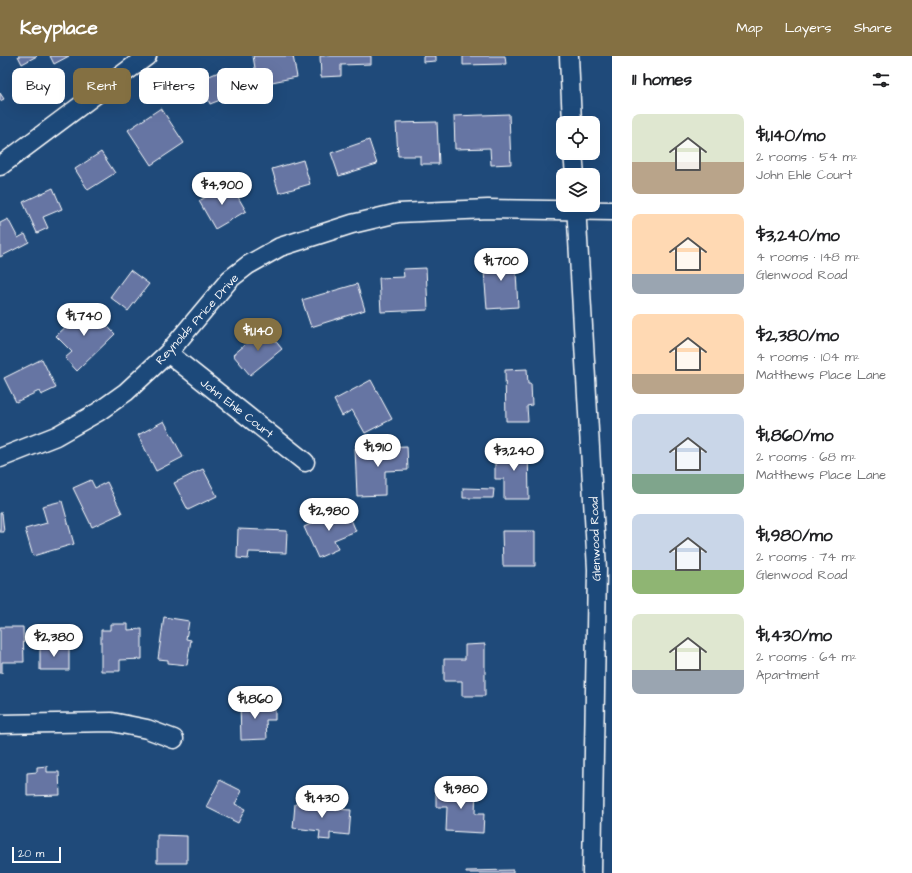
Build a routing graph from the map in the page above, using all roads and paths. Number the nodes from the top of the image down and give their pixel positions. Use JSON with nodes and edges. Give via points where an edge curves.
{"nodes":[{"id":1,"x":147,"y":56,"type":"edge"},
{"id":2,"x":568,"y":56,"type":"edge"},
{"id":3,"x":572,"y":116,"type":"edge"},
{"id":4,"x":0,"y":166,"type":"edge"},
{"id":5,"x":556,"y":207,"type":"edge"},
{"id":6,"x":600,"y":210,"type":"edge"},
{"id":7,"x":612,"y":211,"type":"edge"},
{"id":8,"x":576,"y":212,"type":"edge"},
{"id":9,"x":168,"y":353,"type":"junction"},
{"id":10,"x":0,"y":458,"type":"edge"},
{"id":11,"x":305,"y":462,"type":"dead end"},
{"id":12,"x":0,"y":724,"type":"edge"},
{"id":13,"x":174,"y":739,"type":"dead end"},
{"id":14,"x":592,"y":873,"type":"edge"}],
"edges":[{"from":1,"to":4,"type":"street"},
{"from":2,"to":3,"type":"street"},
{"from":5,"to":9,"type":"street","name":"Reynolds Price Drive","via":[[398,213],[313,235],[280,247],[248,265],[230,279]]},
{"from":6,"to":7,"type":"street","name":"Reynolds Price Drive"},
{"from":8,"to":14,"type":"street","name":"Glenwood Road","via":[[597,569]]},
{"from":9,"to":10,"type":"street","name":"Reynolds Price Drive","via":[[126,392],[98,412],[56,436]]},
{"from":9,"to":11,"type":"street","name":"John Ehle Court"},
{"from":12,"to":13,"type":"street","via":[[112,722],[147,729]]}]}
